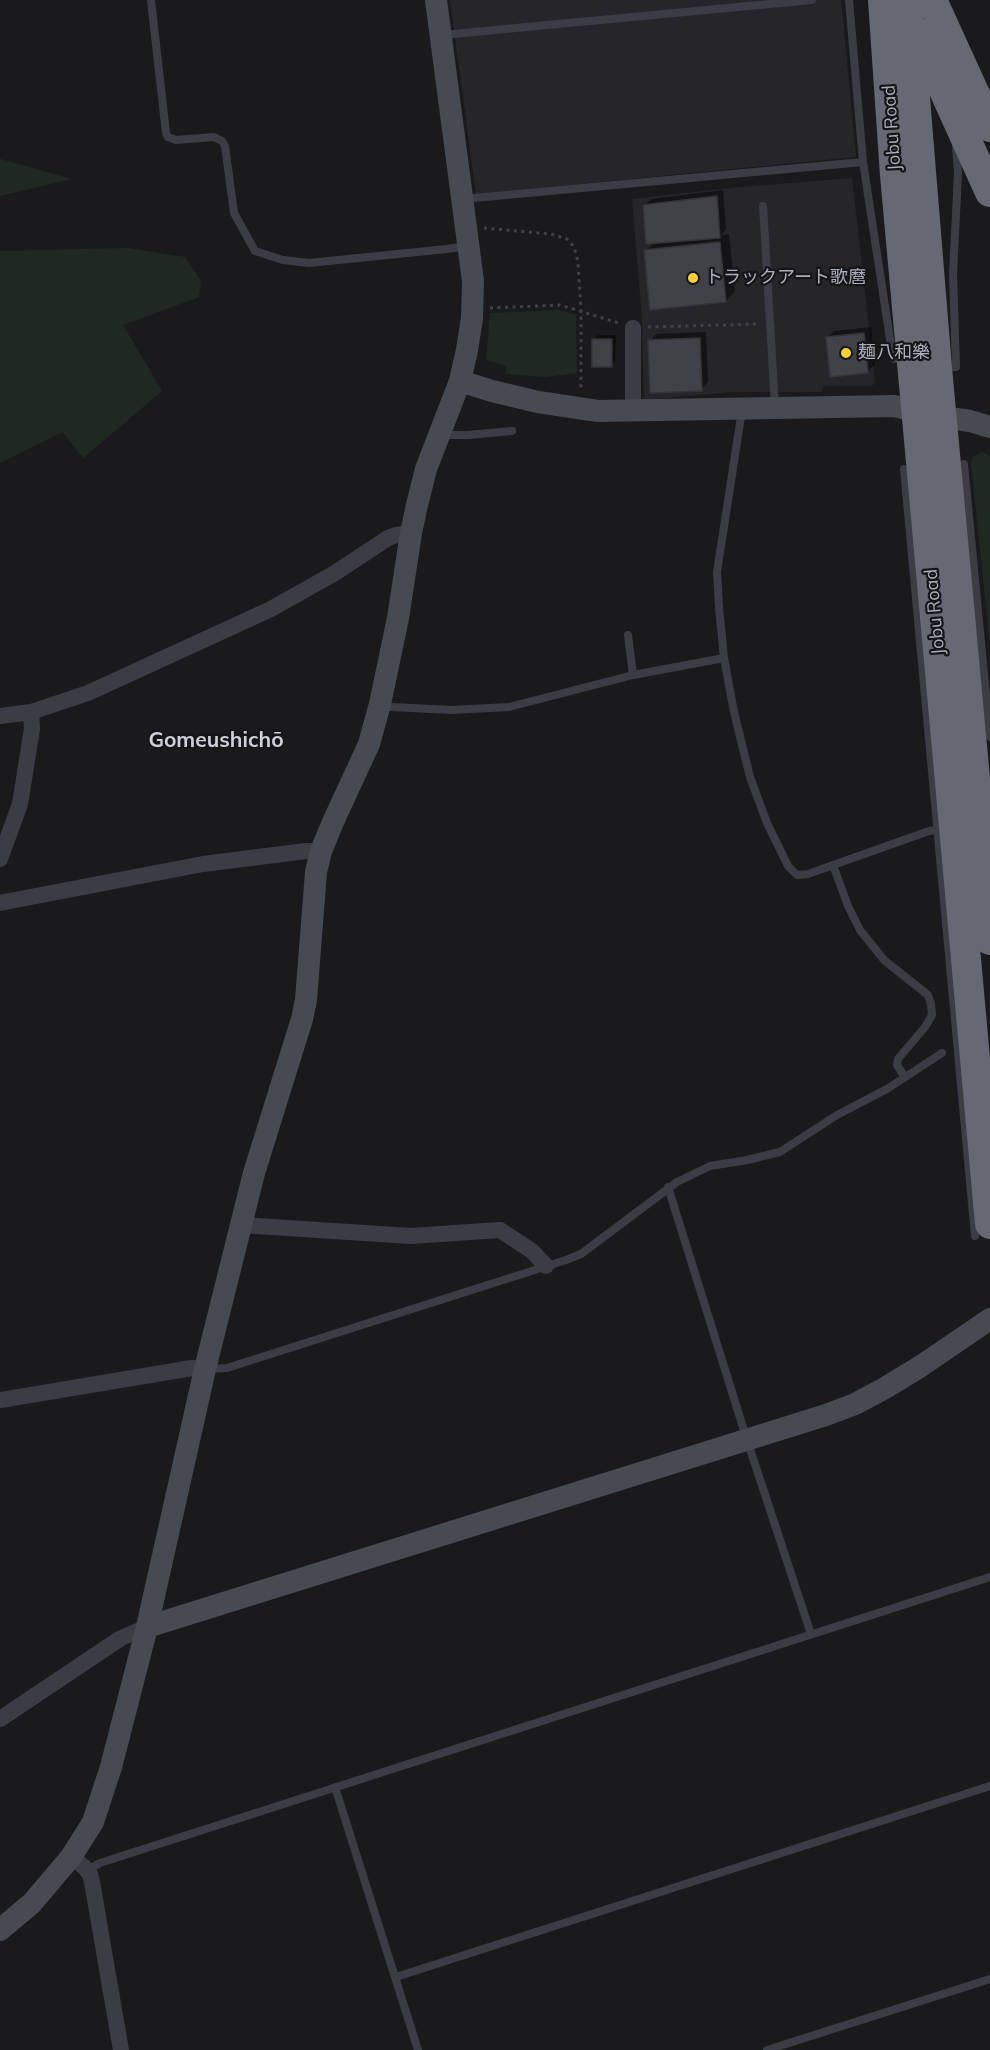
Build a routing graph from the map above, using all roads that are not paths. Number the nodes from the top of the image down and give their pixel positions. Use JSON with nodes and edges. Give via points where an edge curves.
{"nodes":[{"id":1,"x":151,"y":0,"type":"edge"},
{"id":2,"x":436,"y":0,"type":"edge"},
{"id":3,"x":812,"y":0,"type":"edge"},
{"id":4,"x":849,"y":0,"type":"edge"},
{"id":5,"x":883,"y":0,"type":"edge"},
{"id":6,"x":907,"y":0,"type":"edge"},
{"id":7,"x":940,"y":6,"type":"edge"},
{"id":8,"x":440,"y":35,"type":"junction"},
{"id":9,"x":952,"y":67,"type":"dead end"},
{"id":10,"x":954,"y":89,"type":"dead end"},
{"id":11,"x":990,"y":127,"type":"edge"},
{"id":12,"x":863,"y":162,"type":"junction"},
{"id":13,"x":990,"y":192,"type":"edge"},
{"id":14,"x":463,"y":199,"type":"junction"},
{"id":15,"x":763,"y":206,"type":"dead end"},
{"id":16,"x":468,"y":237,"type":"junction"},
{"id":17,"x":633,"y":328,"type":"dead end"},
{"id":18,"x":924,"y":363,"type":"junction"},
{"id":19,"x":460,"y":381,"type":"junction"},
{"id":20,"x":743,"y":407,"type":"junction"},
{"id":21,"x":775,"y":407,"type":"junction"},
{"id":22,"x":633,"y":411,"type":"junction"},
{"id":23,"x":930,"y":414,"type":"junction"},
{"id":24,"x":990,"y":427,"type":"edge"},
{"id":25,"x":512,"y":431,"type":"dead end"},
{"id":26,"x":440,"y":435,"type":"junction"},
{"id":27,"x":964,"y":464,"type":"dead end"},
{"id":28,"x":904,"y":469,"type":"dead end"},
{"id":29,"x":411,"y":533,"type":"junction"},
{"id":30,"x":966,"y":579,"type":"junction"},
{"id":31,"x":628,"y":635,"type":"dead end"},
{"id":32,"x":929,"y":647,"type":"junction"},
{"id":33,"x":724,"y":658,"type":"junction"},
{"id":34,"x":633,"y":675,"type":"junction"},
{"id":35,"x":380,"y":704,"type":"junction"},
{"id":36,"x":32,"y":712,"type":"junction"},
{"id":37,"x":0,"y":716,"type":"edge"},
{"id":38,"x":990,"y":737,"type":"edge"},
{"id":39,"x":936,"y":830,"type":"junction"},
{"id":40,"x":321,"y":851,"type":"junction"},
{"id":41,"x":0,"y":859,"type":"edge"},
{"id":42,"x":833,"y":865,"type":"junction"},
{"id":43,"x":0,"y":903,"type":"edge"},
{"id":44,"x":990,"y":940,"type":"edge"},
{"id":45,"x":942,"y":1053,"type":"dead end"},
{"id":46,"x":904,"y":1076,"type":"junction"},
{"id":47,"x":970,"y":1093,"type":"junction"},
{"id":48,"x":668,"y":1187,"type":"junction"},
{"id":49,"x":241,"y":1225,"type":"junction"},
{"id":50,"x":982,"y":1230,"type":"edge"},
{"id":51,"x":546,"y":1266,"type":"junction"},
{"id":52,"x":990,"y":1319,"type":"edge"},
{"id":53,"x":205,"y":1369,"type":"junction"},
{"id":54,"x":0,"y":1400,"type":"edge"},
{"id":55,"x":747,"y":1440,"type":"junction"},
{"id":56,"x":990,"y":1577,"type":"edge"},
{"id":57,"x":147,"y":1626,"type":"junction"},
{"id":58,"x":811,"y":1634,"type":"junction"},
{"id":59,"x":0,"y":1717,"type":"edge"},
{"id":60,"x":990,"y":1786,"type":"edge"},
{"id":61,"x":335,"y":1787,"type":"junction"},
{"id":62,"x":79,"y":1864,"type":"junction"},
{"id":63,"x":0,"y":1930,"type":"edge"},
{"id":64,"x":396,"y":1977,"type":"junction"},
{"id":65,"x":990,"y":1979,"type":"edge"},
{"id":66,"x":121,"y":2050,"type":"edge"},
{"id":67,"x":418,"y":2050,"type":"edge"},
{"id":68,"x":767,"y":2050,"type":"edge"}],
"edges":[{"from":1,"to":16,"type":"lane","via":[[166,133],[176,140],[214,137],[222,141],[234,213],[255,251],[309,263],[447,249]]},
{"from":2,"to":8,"type":"street"},
{"from":3,"to":8,"type":"lane"},
{"from":4,"to":12,"type":"lane"},
{"from":5,"to":18,"type":"highway","name":"Jobu Road","via":[[895,175]]},
{"from":6,"to":13,"type":"highway"},
{"from":6,"to":18,"type":"highway","name":"Jobu Road"},
{"from":7,"to":9,"type":"lane"},
{"from":7,"to":11,"type":"highway"},
{"from":8,"to":14,"type":"street"},
{"from":10,"to":18,"type":"lane","via":[[958,173],[953,274],[956,367]]},
{"from":12,"to":14,"type":"lane"},
{"from":12,"to":18,"type":"lane","via":[[892,352],[894,358]]},
{"from":14,"to":16,"type":"street"},
{"from":15,"to":21,"type":"lane"},
{"from":16,"to":19,"type":"street","via":[[472,318]]},
{"from":17,"to":22,"type":"street"},
{"from":18,"to":23,"type":"highway","name":"Jobu Road"},
{"from":19,"to":22,"type":"street","via":[[502,394],[578,408]]},
{"from":19,"to":26,"type":"street"},
{"from":20,"to":21,"type":"street"},
{"from":20,"to":22,"type":"street"},
{"from":20,"to":33,"type":"lane","via":[[717,572]]},
{"from":21,"to":23,"type":"street","via":[[894,406]]},
{"from":23,"to":24,"type":"street"},
{"from":23,"to":30,"type":"highway","name":"Jobu Road"},
{"from":23,"to":32,"type":"highway","name":"Jobu Road"},
{"from":25,"to":26,"type":"lane"},
{"from":26,"to":29,"type":"street","via":[[426,470]]},
{"from":27,"to":30,"type":"lane"},
{"from":28,"to":32,"type":"lane"},
{"from":29,"to":35,"type":"street"},
{"from":29,"to":36,"type":"street","via":[[388,538],[316,584],[230,629],[88,693]]},
{"from":30,"to":38,"type":"lane"},
{"from":30,"to":44,"type":"highway","name":"Jobu Road"},
{"from":31,"to":34,"type":"lane"},
{"from":32,"to":39,"type":"lane"},
{"from":32,"to":47,"type":"highway","name":"Jobu Road"},
{"from":33,"to":34,"type":"lane"},
{"from":33,"to":42,"type":"lane","via":[[750,777],[788,866],[802,875]]},
{"from":34,"to":35,"type":"lane","via":[[509,707],[452,710]]},
{"from":35,"to":40,"type":"street","via":[[369,744]]},
{"from":36,"to":37,"type":"street"},
{"from":36,"to":41,"type":"street","via":[[20,804]]},
{"from":39,"to":42,"type":"lane"},
{"from":39,"to":47,"type":"lane"},
{"from":40,"to":43,"type":"street","via":[[203,864]]},
{"from":40,"to":49,"type":"street","via":[[313,891],[302,1019]]},
{"from":42,"to":46,"type":"lane","via":[[860,930],[884,960],[928,995],[932,1004],[926,1027],[898,1059]]},
{"from":45,"to":46,"type":"lane"},
{"from":46,"to":48,"type":"lane","via":[[780,1152],[710,1166]]},
{"from":47,"to":50,"type":"highway","name":"Jobu Road"},
{"from":48,"to":51,"type":"lane","via":[[581,1254]]},
{"from":48,"to":55,"type":"lane"},
{"from":49,"to":51,"type":"street","via":[[411,1236],[500,1230],[532,1251]]},
{"from":49,"to":53,"type":"street"},
{"from":51,"to":53,"type":"lane","via":[[227,1368]]},
{"from":52,"to":55,"type":"street","via":[[921,1366],[855,1404]]},
{"from":53,"to":54,"type":"street"},
{"from":53,"to":57,"type":"street"},
{"from":55,"to":57,"type":"street"},
{"from":55,"to":58,"type":"lane"},
{"from":56,"to":58,"type":"lane"},
{"from":57,"to":59,"type":"street","via":[[121,1638]]},
{"from":57,"to":62,"type":"street","via":[[111,1767]]},
{"from":58,"to":61,"type":"lane"},
{"from":60,"to":64,"type":"lane"},
{"from":61,"to":62,"type":"lane","via":[[100,1863]]},
{"from":61,"to":64,"type":"lane"},
{"from":62,"to":63,"type":"street"},
{"from":62,"to":66,"type":"street","via":[[90,1874],[94,1891]]},
{"from":64,"to":67,"type":"lane"},
{"from":65,"to":68,"type":"lane"}]}
